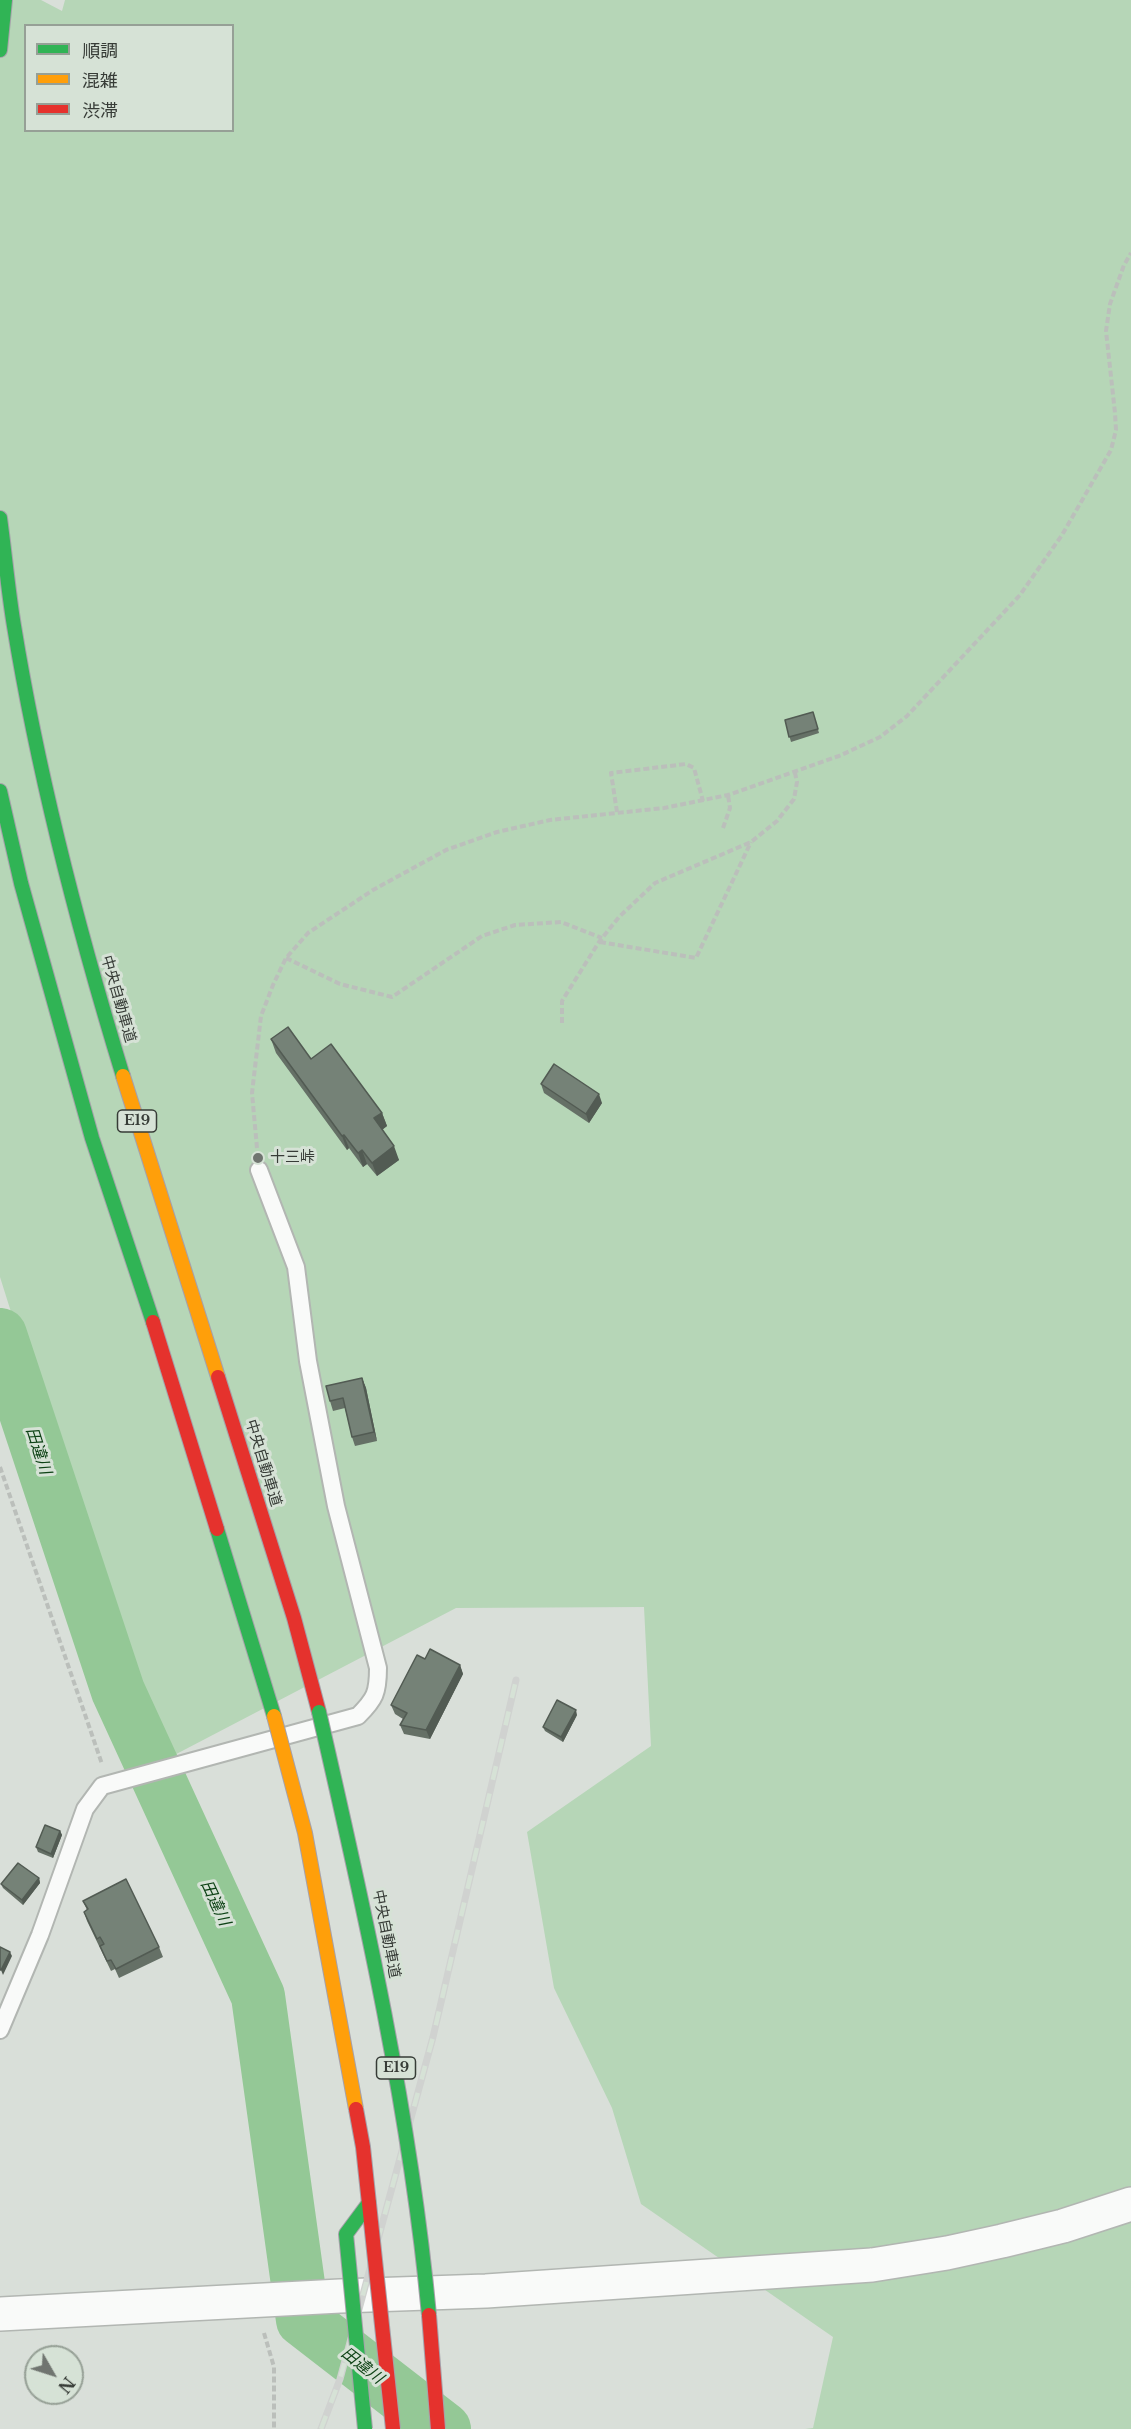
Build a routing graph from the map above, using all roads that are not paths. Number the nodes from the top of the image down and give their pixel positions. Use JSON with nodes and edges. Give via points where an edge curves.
{"nodes":[{"id":1,"x":5,"y":0,"type":"edge"},
{"id":2,"x":0,"y":50,"type":"edge"},
{"id":3,"x":0,"y":518,"type":"edge"},
{"id":4,"x":0,"y":791,"type":"edge"},
{"id":5,"x":259,"y":1170,"type":"road end"},
{"id":6,"x":0,"y":2030,"type":"edge"},
{"id":7,"x":369,"y":2203,"type":"junction"},
{"id":8,"x":1131,"y":2205,"type":"edge"},
{"id":9,"x":0,"y":2314,"type":"edge"},
{"id":10,"x":365,"y":2429,"type":"edge"},
{"id":11,"x":393,"y":2429,"type":"edge"},
{"id":12,"x":438,"y":2429,"type":"edge"}],
"edges":[{"from":1,"to":2,"type":"highway"},
{"from":3,"to":12,"type":"highway","name":"中央自動車道","number":"E19","bridge":true,"via":[[36,749],[65,869],[99,997],[294,1618],[359,1885],[394,2056],[420,2223]]},
{"from":4,"to":7,"type":"highway","bridge":true,"via":[[24,894],[92,1138],[172,1380],[274,1716],[305,1833],[363,2147]]},
{"from":5,"to":6,"type":"lane","via":[[297,1266],[308,1361],[331,1484],[378,1668],[378,1688],[372,1702],[358,1716],[102,1786],[85,1809],[40,1935]]},
{"from":7,"to":10,"type":"highway","bridge":true,"via":[[346,2234]]},
{"from":7,"to":11,"type":"highway","bridge":true},
{"from":8,"to":9,"type":"street","via":[[991,2244],[872,2265],[486,2291]]}]}
